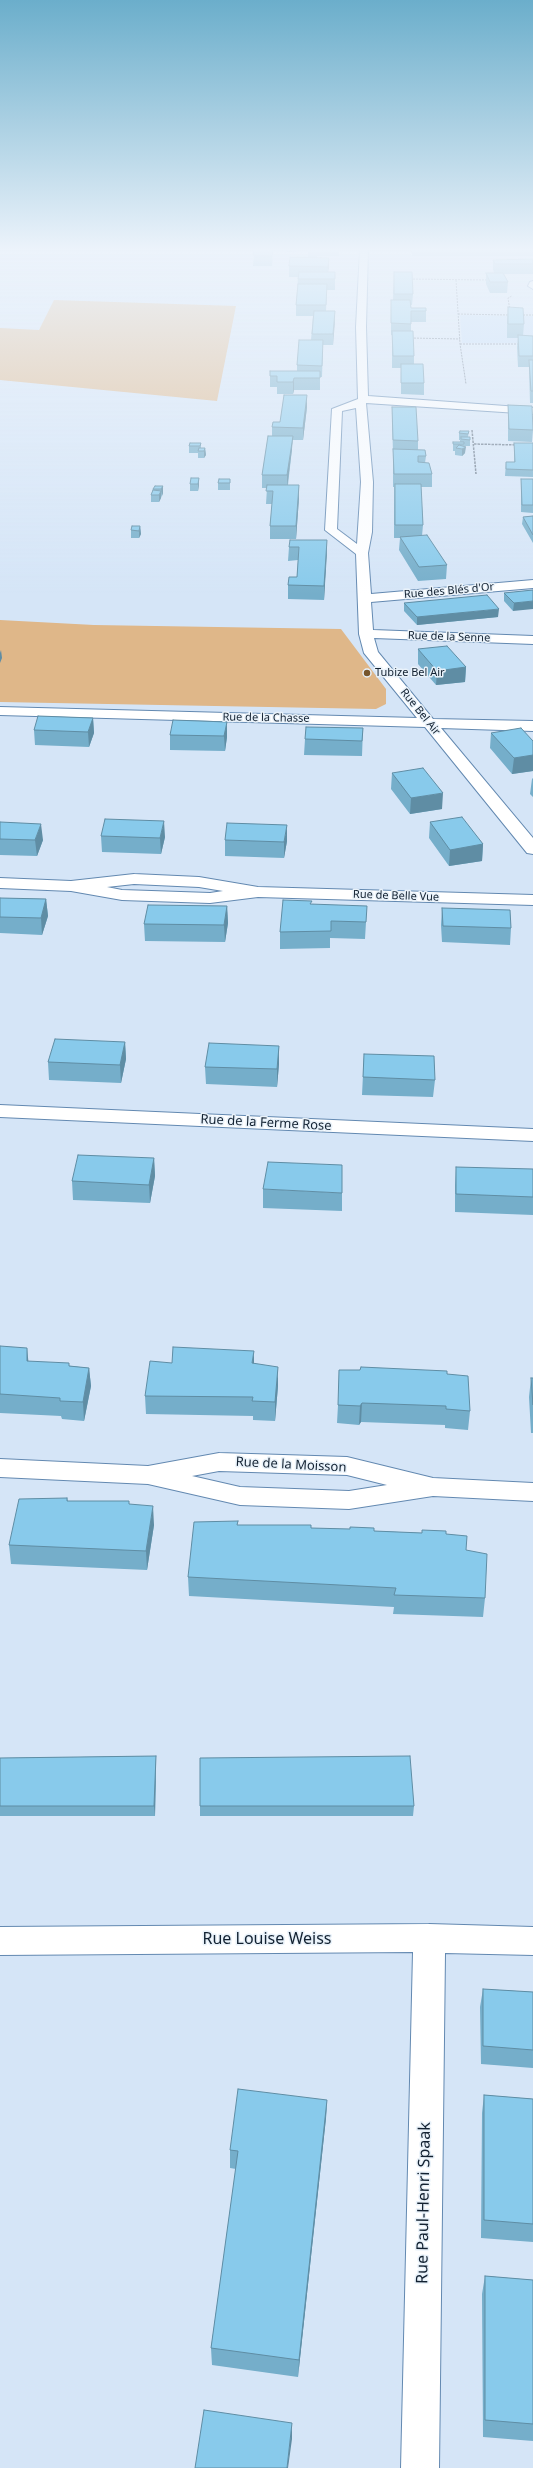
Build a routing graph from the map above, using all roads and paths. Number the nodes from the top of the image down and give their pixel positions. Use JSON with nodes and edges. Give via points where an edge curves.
{"nodes":[{"id":1,"x":362,"y":364,"type":"edge"},
{"id":2,"x":463,"y":364,"type":"edge"},
{"id":3,"x":362,"y":401,"type":"junction"},
{"id":4,"x":469,"y":407,"type":"junction"},
{"id":5,"x":533,"y":411,"type":"edge"},
{"id":6,"x":474,"y":444,"type":"junction"},
{"id":7,"x":518,"y":445,"type":"edge"},
{"id":8,"x":476,"y":474,"type":"dead end"},
{"id":9,"x":362,"y":553,"type":"junction"},
{"id":10,"x":533,"y":584,"type":"edge"},
{"id":11,"x":366,"y":598,"type":"junction"},
{"id":12,"x":366,"y":634,"type":"junction"},
{"id":13,"x":533,"y":640,"type":"edge"},
{"id":14,"x":0,"y":711,"type":"edge"},
{"id":15,"x":428,"y":723,"type":"junction"},
{"id":16,"x":533,"y":726,"type":"edge"},
{"id":17,"x":533,"y":849,"type":"edge"},
{"id":18,"x":0,"y":884,"type":"edge"},
{"id":19,"x":533,"y":900,"type":"edge"},
{"id":20,"x":0,"y":1111,"type":"edge"},
{"id":21,"x":533,"y":1135,"type":"edge"},
{"id":22,"x":0,"y":1468,"type":"edge"},
{"id":23,"x":148,"y":1476,"type":"junction"},
{"id":24,"x":432,"y":1487,"type":"junction"},
{"id":25,"x":533,"y":1492,"type":"edge"},
{"id":26,"x":429,"y":1938,"type":"junction"},
{"id":27,"x":0,"y":1941,"type":"edge"},
{"id":28,"x":533,"y":1941,"type":"edge"},
{"id":29,"x":420,"y":2468,"type":"edge"}],
"edges":[{"from":1,"to":3,"type":"street","name":"Rue Bel Air"},
{"from":2,"to":4,"type":"path"},
{"from":3,"to":4,"type":"street"},
{"from":3,"to":9,"type":"street","name":"Rue Bel Air","via":[[367,482],[366,532]]},
{"from":3,"to":9,"type":"street","via":[[337,409],[331,530]]},
{"from":4,"to":5,"type":"street"},
{"from":4,"to":6,"type":"path"},
{"from":6,"to":7,"type":"path"},
{"from":6,"to":8,"type":"path"},
{"from":9,"to":11,"type":"street","name":"Rue Bel Air"},
{"from":10,"to":11,"type":"street","name":"Rue des Blés d'Or"},
{"from":11,"to":12,"type":"street","name":"Rue Bel Air"},
{"from":12,"to":13,"type":"street","name":"Rue de la Senne"},
{"from":12,"to":15,"type":"street","name":"Rue Bel Air","via":[[371,653]]},
{"from":14,"to":15,"type":"street","name":"Rue de la Chasse"},
{"from":15,"to":16,"type":"street","name":"Rue de la Chasse"},
{"from":15,"to":17,"type":"street","name":"Rue Bel Air"},
{"from":18,"to":19,"type":"street","name":"Rue de Belle Vue","via":[[71,886],[134,879],[199,882],[258,892]]},
{"from":20,"to":21,"type":"street","name":"Rue de la Ferme Rose"},
{"from":22,"to":23,"type":"street","name":"Rue de la Moisson"},
{"from":23,"to":24,"type":"street","name":"Rue de la Moisson","via":[[240,1496],[349,1500]]},
{"from":23,"to":24,"type":"street","name":"Rue de la Moisson","via":[[219,1462],[347,1466]]},
{"from":24,"to":25,"type":"street","name":"Rue de la Moisson"},
{"from":26,"to":27,"type":"street","name":"Rue Louise Weiss"},
{"from":26,"to":28,"type":"street","name":"Rue Louise Weiss"},
{"from":26,"to":29,"type":"street","name":"Rue Paul-Henri Spaak"}]}
